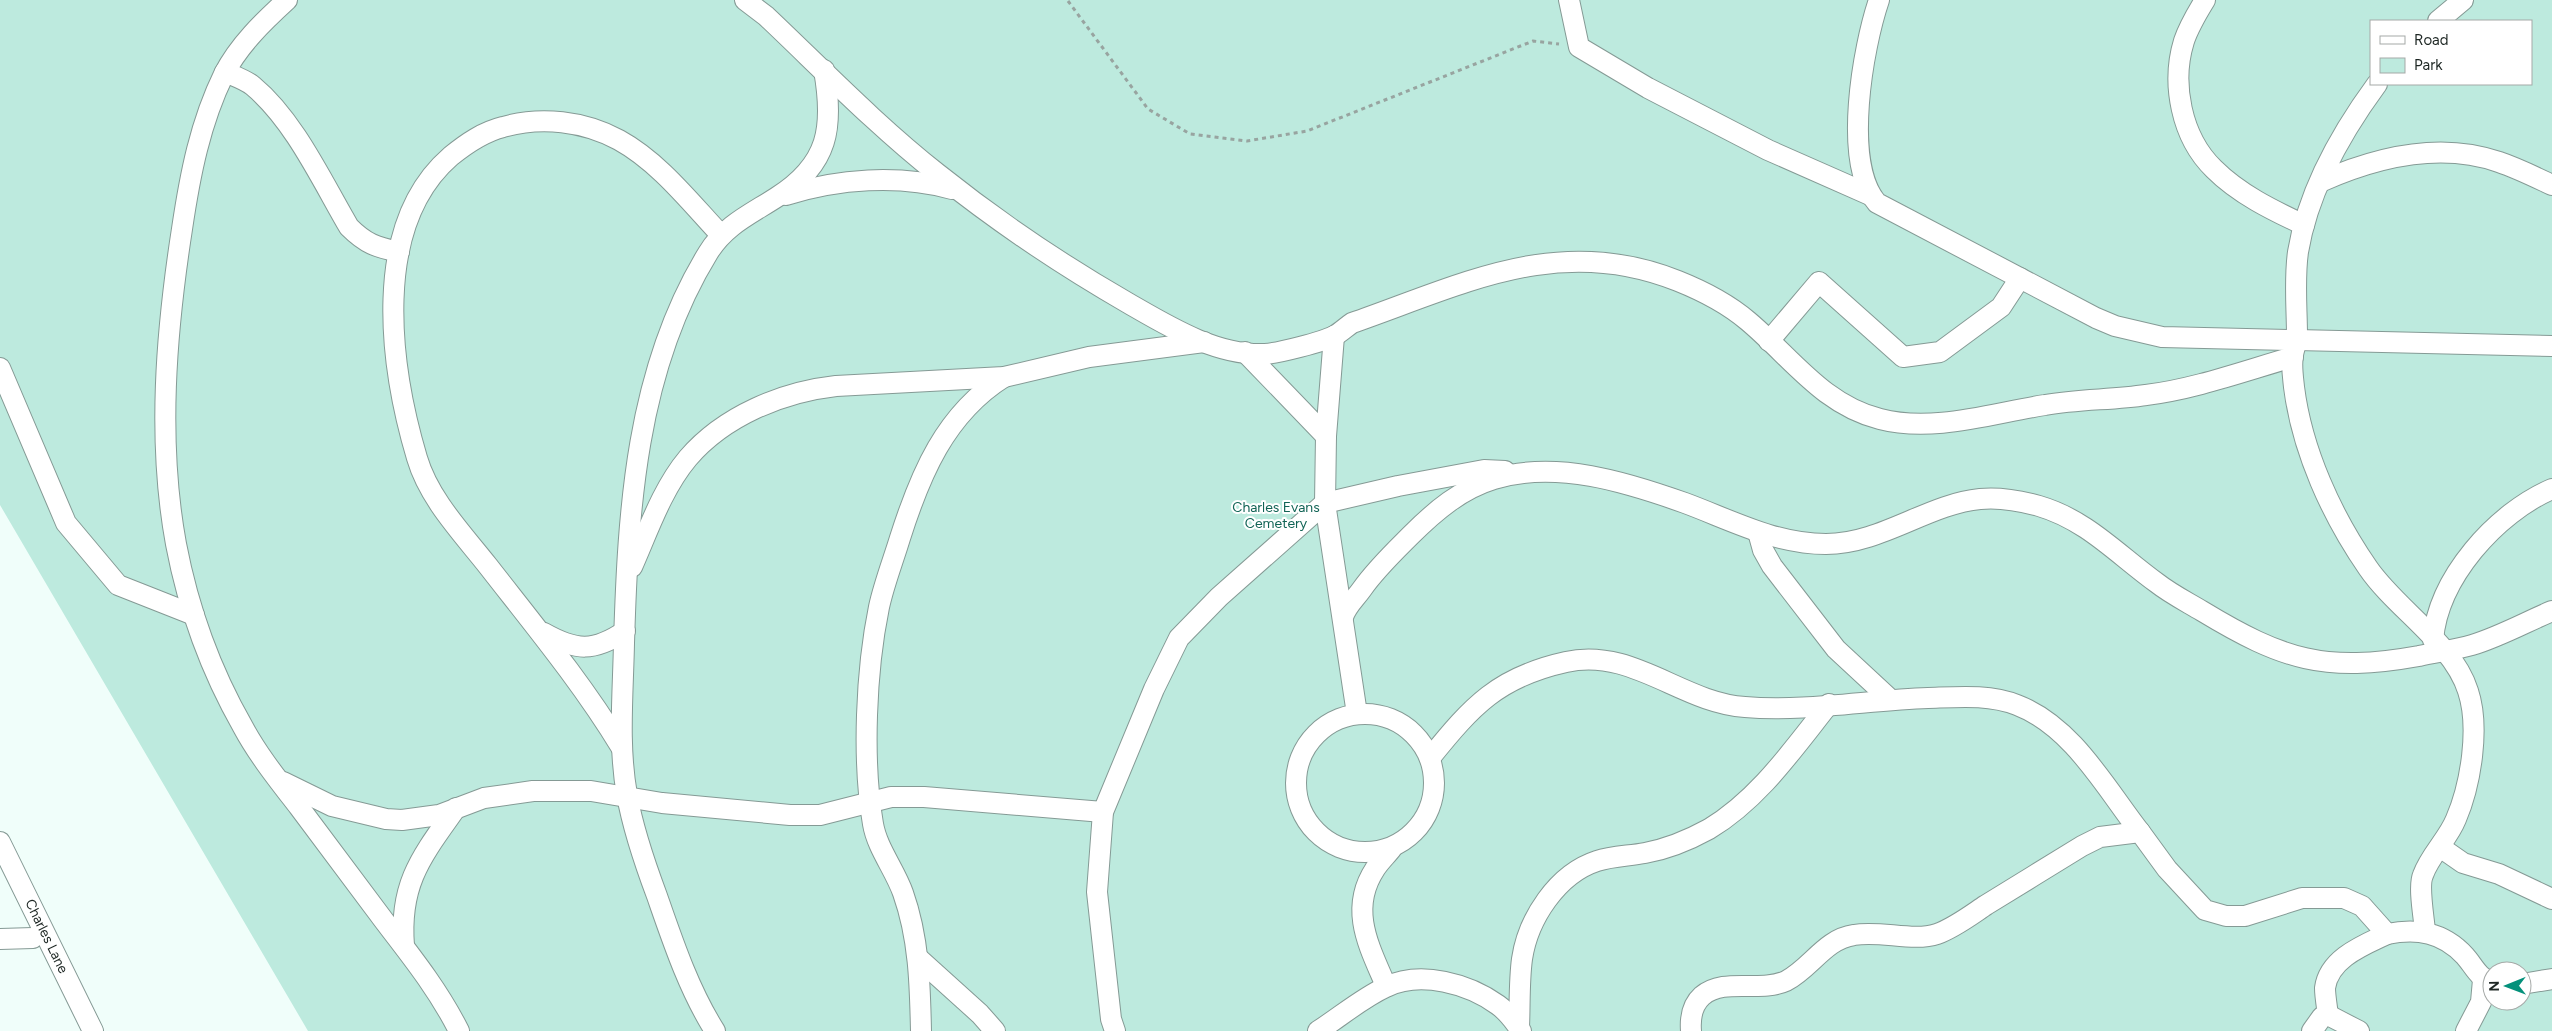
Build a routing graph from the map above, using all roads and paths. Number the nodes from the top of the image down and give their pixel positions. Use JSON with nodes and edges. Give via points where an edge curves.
{"nodes":[{"id":1,"x":287,"y":0,"type":"edge"},
{"id":2,"x":745,"y":0,"type":"edge"},
{"id":3,"x":1569,"y":0,"type":"edge"},
{"id":4,"x":1878,"y":0,"type":"edge"},
{"id":5,"x":2205,"y":0,"type":"edge"},
{"id":6,"x":2463,"y":0,"type":"edge"},
{"id":7,"x":1068,"y":1,"type":"edge"},
{"id":8,"x":2439,"y":20,"type":"edge"},
{"id":9,"x":1579,"y":46,"type":"junction"},
{"id":10,"x":824,"y":70,"type":"junction"},
{"id":11,"x":225,"y":72,"type":"junction"},
{"id":12,"x":2376,"y":85,"type":"edge"},
{"id":13,"x":2320,"y":182,"type":"junction"},
{"id":14,"x":2552,"y":185,"type":"edge"},
{"id":15,"x":961,"y":191,"type":"junction"},
{"id":16,"x":1870,"y":195,"type":"junction"},
{"id":17,"x":776,"y":198,"type":"junction"},
{"id":18,"x":2304,"y":225,"type":"junction"},
{"id":19,"x":721,"y":235,"type":"junction"},
{"id":20,"x":399,"y":252,"type":"junction"},
{"id":21,"x":2020,"y":278,"type":"junction"},
{"id":22,"x":1334,"y":336,"type":"junction"},
{"id":23,"x":1769,"y":341,"type":"junction"},
{"id":24,"x":1206,"y":342,"type":"junction"},
{"id":25,"x":2552,"y":346,"type":"edge"},
{"id":26,"x":2295,"y":349,"type":"junction"},
{"id":27,"x":1245,"y":352,"type":"junction"},
{"id":28,"x":0,"y":368,"type":"edge"},
{"id":29,"x":1004,"y":377,"type":"junction"},
{"id":30,"x":1326,"y":436,"type":"junction"},
{"id":31,"x":1532,"y":474,"type":"junction"},
{"id":32,"x":2552,"y":489,"type":"edge"},
{"id":33,"x":1325,"y":503,"type":"junction"},
{"id":34,"x":1758,"y":532,"type":"junction"},
{"id":35,"x":627,"y":578,"type":"junction"},
{"id":36,"x":2552,"y":611,"type":"edge"},
{"id":37,"x":194,"y":614,"type":"junction"},
{"id":38,"x":1343,"y":617,"type":"junction"},
{"id":39,"x":538,"y":630,"type":"junction"},
{"id":40,"x":625,"y":631,"type":"junction"},
{"id":41,"x":2439,"y":645,"type":"junction"},
{"id":42,"x":1890,"y":700,"type":"junction"},
{"id":43,"x":1829,"y":704,"type":"junction"},
{"id":44,"x":1357,"y":714,"type":"junction"},
{"id":45,"x":621,"y":747,"type":"junction"},
{"id":46,"x":1430,"y":758,"type":"junction"},
{"id":47,"x":277,"y":778,"type":"junction"},
{"id":48,"x":628,"y":797,"type":"junction"},
{"id":49,"x":870,"y":802,"type":"junction"},
{"id":50,"x":458,"y":806,"type":"junction"},
{"id":51,"x":1103,"y":812,"type":"junction"},
{"id":52,"x":2140,"y":832,"type":"junction"},
{"id":53,"x":0,"y":842,"type":"edge"},
{"id":54,"x":2440,"y":847,"type":"junction"},
{"id":55,"x":1392,"y":848,"type":"junction"},
{"id":56,"x":2552,"y":900,"type":"edge"},
{"id":57,"x":2425,"y":931,"type":"junction"},
{"id":58,"x":2387,"y":934,"type":"junction"},
{"id":59,"x":33,"y":938,"type":"dead end"},
{"id":60,"x":0,"y":939,"type":"edge"},
{"id":61,"x":404,"y":946,"type":"junction"},
{"id":62,"x":918,"y":958,"type":"junction"},
{"id":63,"x":2482,"y":975,"type":"edge"},
{"id":64,"x":2552,"y":979,"type":"edge"},
{"id":65,"x":2532,"y":983,"type":"edge"},
{"id":66,"x":1386,"y":986,"type":"junction"},
{"id":67,"x":2482,"y":998,"type":"edge"},
{"id":68,"x":2328,"y":1015,"type":"junction"},
{"id":69,"x":1520,"y":1029,"type":"edge"},
{"id":70,"x":93,"y":1031,"type":"edge"},
{"id":71,"x":459,"y":1031,"type":"edge"},
{"id":72,"x":715,"y":1031,"type":"edge"},
{"id":73,"x":921,"y":1031,"type":"edge"},
{"id":74,"x":995,"y":1031,"type":"edge"},
{"id":75,"x":1115,"y":1031,"type":"edge"},
{"id":76,"x":1318,"y":1031,"type":"edge"},
{"id":77,"x":1691,"y":1031,"type":"edge"},
{"id":78,"x":2312,"y":1031,"type":"edge"},
{"id":79,"x":2359,"y":1031,"type":"edge"},
{"id":80,"x":2466,"y":1031,"type":"edge"}],
"edges":[{"from":1,"to":11,"type":"street","via":[[254,33]]},
{"from":2,"to":10,"type":"street"},
{"from":3,"to":9,"type":"street"},
{"from":4,"to":16,"type":"street","via":[[1866,44],[1860,96],[1861,156]]},
{"from":5,"to":18,"type":"street","via":[[2184,40],[2181,54],[2179,88],[2184,120],[2201,153],[2213,168],[2272,211]]},
{"from":6,"to":8,"type":"street"},
{"from":7,"to":9,"type":"path","via":[[1148,109],[1190,134],[1247,142],[1307,131],[1533,41]]},
{"from":9,"to":16,"type":"street","via":[[1648,88],[1768,150]]},
{"from":10,"to":15,"type":"street","via":[[904,146]]},
{"from":10,"to":17,"type":"street","via":[[829,115],[822,147],[805,174]]},
{"from":11,"to":20,"type":"street","via":[[252,84],[272,104],[349,227],[366,243]]},
{"from":11,"to":37,"type":"street","via":[[198,138],[174,284],[168,356],[165,424],[168,482],[176,547]]},
{"from":12,"to":13,"type":"street","via":[[2337,147]]},
{"from":13,"to":14,"type":"street","via":[[2397,156],[2445,152],[2498,161]]},
{"from":13,"to":18,"type":"street"},
{"from":15,"to":17,"type":"street","via":[[921,181],[890,180],[827,184]]},
{"from":15,"to":24,"type":"street","via":[[1078,273],[1167,326]]},
{"from":16,"to":21,"type":"street","via":[[1877,203]]},
{"from":17,"to":19,"type":"street"},
{"from":18,"to":26,"type":"street","via":[[2298,254]]},
{"from":19,"to":20,"type":"street","via":[[661,171],[632,148],[603,133],[574,124],[535,121],[488,132],[467,143],[444,162],[417,200]]},
{"from":19,"to":35,"type":"street","via":[[686,297],[654,376],[636,466]]},
{"from":20,"to":39,"type":"street","via":[[393,298],[395,352],[418,460],[443,507]]},
{"from":21,"to":23,"type":"street","via":[[2001,306],[1940,352],[1903,357],[1819,282]]},
{"from":21,"to":26,"type":"street","via":[[2096,318],[2130,331]]},
{"from":22,"to":23,"type":"street","via":[[1352,322],[1500,271],[1536,263],[1576,261],[1656,272],[1695,288],[1731,308]]},
{"from":22,"to":27,"type":"street","via":[[1265,354]]},
{"from":22,"to":30,"type":"street"},
{"from":23,"to":26,"type":"street","via":[[1818,388],[1836,400],[1883,420],[1920,424],[2056,403],[2146,396]]},
{"from":24,"to":27,"type":"street"},
{"from":24,"to":29,"type":"street","via":[[1089,357]]},
{"from":25,"to":26,"type":"street"},
{"from":26,"to":41,"type":"street","via":[[2294,388],[2317,473],[2327,496],[2367,568]]},
{"from":27,"to":30,"type":"street"},
{"from":28,"to":37,"type":"street","via":[[66,523],[118,585]]},
{"from":29,"to":35,"type":"street","via":[[812,388],[760,405],[715,434],[688,458],[665,493]]},
{"from":29,"to":49,"type":"street","via":[[991,385],[959,417],[933,453],[912,501],[889,572],[879,606],[870,668]]},
{"from":30,"to":33,"type":"street"},
{"from":31,"to":33,"type":"street","via":[[1484,470]]},
{"from":31,"to":34,"type":"street","via":[[1585,475],[1612,481],[1686,503]]},
{"from":31,"to":38,"type":"street","via":[[1493,479],[1456,497],[1433,513],[1371,574]]},
{"from":32,"to":41,"type":"street","via":[[2513,511],[2464,560],[2434,625]]},
{"from":33,"to":38,"type":"street"},
{"from":33,"to":51,"type":"street","via":[[1219,597],[1179,638]]},
{"from":34,"to":41,"type":"street","via":[[1808,543],[1842,543],[1875,535],[1967,501],[2011,500],[2041,507],[2099,535],[2159,585],[2238,632],[2279,651],[2338,664],[2383,662]]},
{"from":34,"to":42,"type":"street","via":[[1772,566],[1836,649]]},
{"from":35,"to":40,"type":"street"},
{"from":36,"to":41,"type":"street","via":[[2489,639]]},
{"from":37,"to":47,"type":"street","via":[[232,707],[255,748]]},
{"from":38,"to":44,"type":"street"},
{"from":39,"to":40,"type":"street","via":[[560,642],[582,647],[608,642]]},
{"from":39,"to":45,"type":"street","via":[[591,698]]},
{"from":40,"to":45,"type":"street"},
{"from":41,"to":54,"type":"street","via":[[2461,675],[2468,692],[2473,725],[2471,768],[2464,795],[2456,820]]},
{"from":42,"to":43,"type":"street"},
{"from":42,"to":52,"type":"street","via":[[1970,696],[2002,700],[2039,715],[2078,751]]},
{"from":43,"to":46,"type":"street","via":[[1762,708],[1727,704],[1635,667],[1600,661],[1568,661],[1511,680],[1488,694]]},
{"from":43,"to":69,"type":"street","via":[[1769,778],[1723,820],[1661,849],[1597,861],[1568,877],[1557,888],[1540,911],[1522,957]]},
{"from":44,"to":46,"type":"street","via":[[1382,715],[1398,722],[1417,737]]},
{"from":44,"to":55,"type":"street","via":[[1335,720],[1315,734],[1304,750],[1296,774],[1297,798],[1306,820],[1332,845],[1368,853]]},
{"from":45,"to":48,"type":"street"},
{"from":46,"to":55,"type":"street","via":[[1435,781],[1432,805],[1412,834]]},
{"from":47,"to":50,"type":"street","via":[[332,806],[386,819],[425,819]]},
{"from":47,"to":61,"type":"street"},
{"from":48,"to":49,"type":"street","via":[[790,815],[820,815]]},
{"from":48,"to":50,"type":"street","via":[[591,791],[534,791],[484,798]]},
{"from":48,"to":72,"type":"street","via":[[646,866],[669,932]]},
{"from":49,"to":51,"type":"street","via":[[891,797],[924,797]]},
{"from":49,"to":62,"type":"street","via":[[873,826],[910,914]]},
{"from":50,"to":61,"type":"street","via":[[426,850],[407,888],[402,919]]},
{"from":51,"to":75,"type":"street","via":[[1096,892]]},
{"from":52,"to":58,"type":"street","via":[[2167,869],[2205,910],[2226,916],[2245,916],[2302,898],[2344,898],[2362,906]]},
{"from":52,"to":77,"type":"street","via":[[2100,837],[2082,846],[1936,935],[1867,933],[1844,937],[1786,981],[1770,986],[1717,988],[1695,1005],[1691,1014]]},
{"from":53,"to":70,"type":"street","name":"Charles Lane"},
{"from":54,"to":56,"type":"street","via":[[2463,863],[2499,874]]},
{"from":54,"to":57,"type":"street","via":[[2422,877]]},
{"from":55,"to":66,"type":"street","via":[[1374,869],[1368,883],[1361,922]]},
{"from":57,"to":58,"type":"street"},
{"from":57,"to":63,"type":"street","via":[[2448,942]]},
{"from":58,"to":68,"type":"street","via":[[2356,948],[2334,968],[2325,987]]},
{"from":59,"to":60,"type":"street"},
{"from":61,"to":71,"type":"street","via":[[429,979]]},
{"from":62,"to":73,"type":"street"},
{"from":62,"to":74,"type":"street"},
{"from":64,"to":65,"type":"street"},
{"from":66,"to":69,"type":"street","via":[[1436,980],[1463,988],[1499,1006]]},
{"from":66,"to":76,"type":"street"},
{"from":67,"to":80,"type":"street"},
{"from":68,"to":78,"type":"street","via":[[2322,1017]]},
{"from":68,"to":79,"type":"street"}]}
